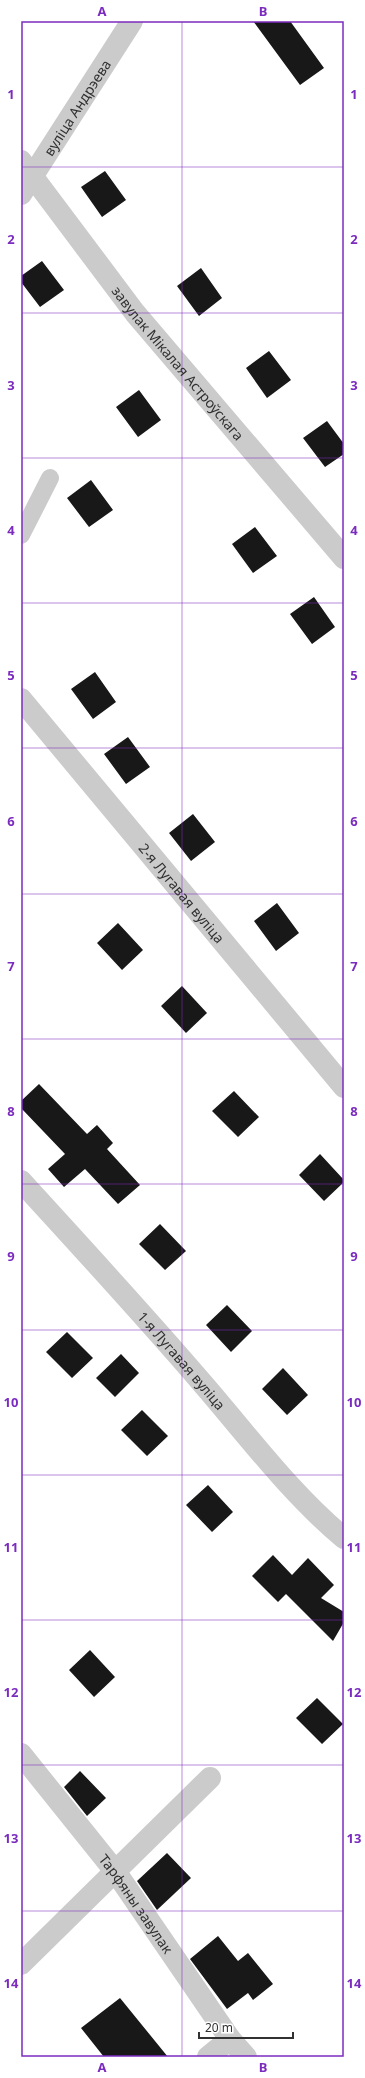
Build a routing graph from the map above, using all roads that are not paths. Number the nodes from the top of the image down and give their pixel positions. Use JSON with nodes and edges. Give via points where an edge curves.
{"nodes":[{"id":1,"x":132,"y":21,"type":"edge"},
{"id":2,"x":27,"y":167,"type":"edge"},
{"id":3,"x":21,"y":194,"type":"edge"},
{"id":4,"x":50,"y":478,"type":"dead end"},
{"id":5,"x":21,"y":535,"type":"edge"},
{"id":6,"x":344,"y":558,"type":"edge"},
{"id":7,"x":21,"y":699,"type":"edge"},
{"id":8,"x":344,"y":1087,"type":"edge"},
{"id":9,"x":21,"y":1181,"type":"edge"},
{"id":10,"x":344,"y":1538,"type":"edge"},
{"id":11,"x":21,"y":1754,"type":"edge"},
{"id":12,"x":210,"y":1778,"type":"dead end"},
{"id":13,"x":115,"y":1871,"type":"junction"},
{"id":14,"x":21,"y":1964,"type":"edge"},
{"id":15,"x":230,"y":2039,"type":"junction"},
{"id":16,"x":208,"y":2057,"type":"edge"},
{"id":17,"x":246,"y":2057,"type":"edge"}],
"edges":[{"from":1,"to":2,"type":"street","name":"вуліца Андрэева"},
{"from":2,"to":3,"type":"street","name":"вуліца Андрэева"},
{"from":2,"to":6,"type":"street","name":"завулак Мікалая Астроўскага","via":[[135,313]]},
{"from":4,"to":5,"type":"lane"},
{"from":7,"to":8,"type":"street","name":"2-я Лугавая вуліца"},
{"from":9,"to":10,"type":"street","name":"1-я Лугавая вуліца","via":[[151,1323],[307,1503]]},
{"from":11,"to":13,"type":"street","name":"Тарфяны завулак"},
{"from":12,"to":13,"type":"street"},
{"from":13,"to":14,"type":"street"},
{"from":13,"to":15,"type":"street","name":"Тарфяны завулак"},
{"from":15,"to":16,"type":"street"},
{"from":15,"to":17,"type":"street","name":"Тарфяны завулак"}]}
